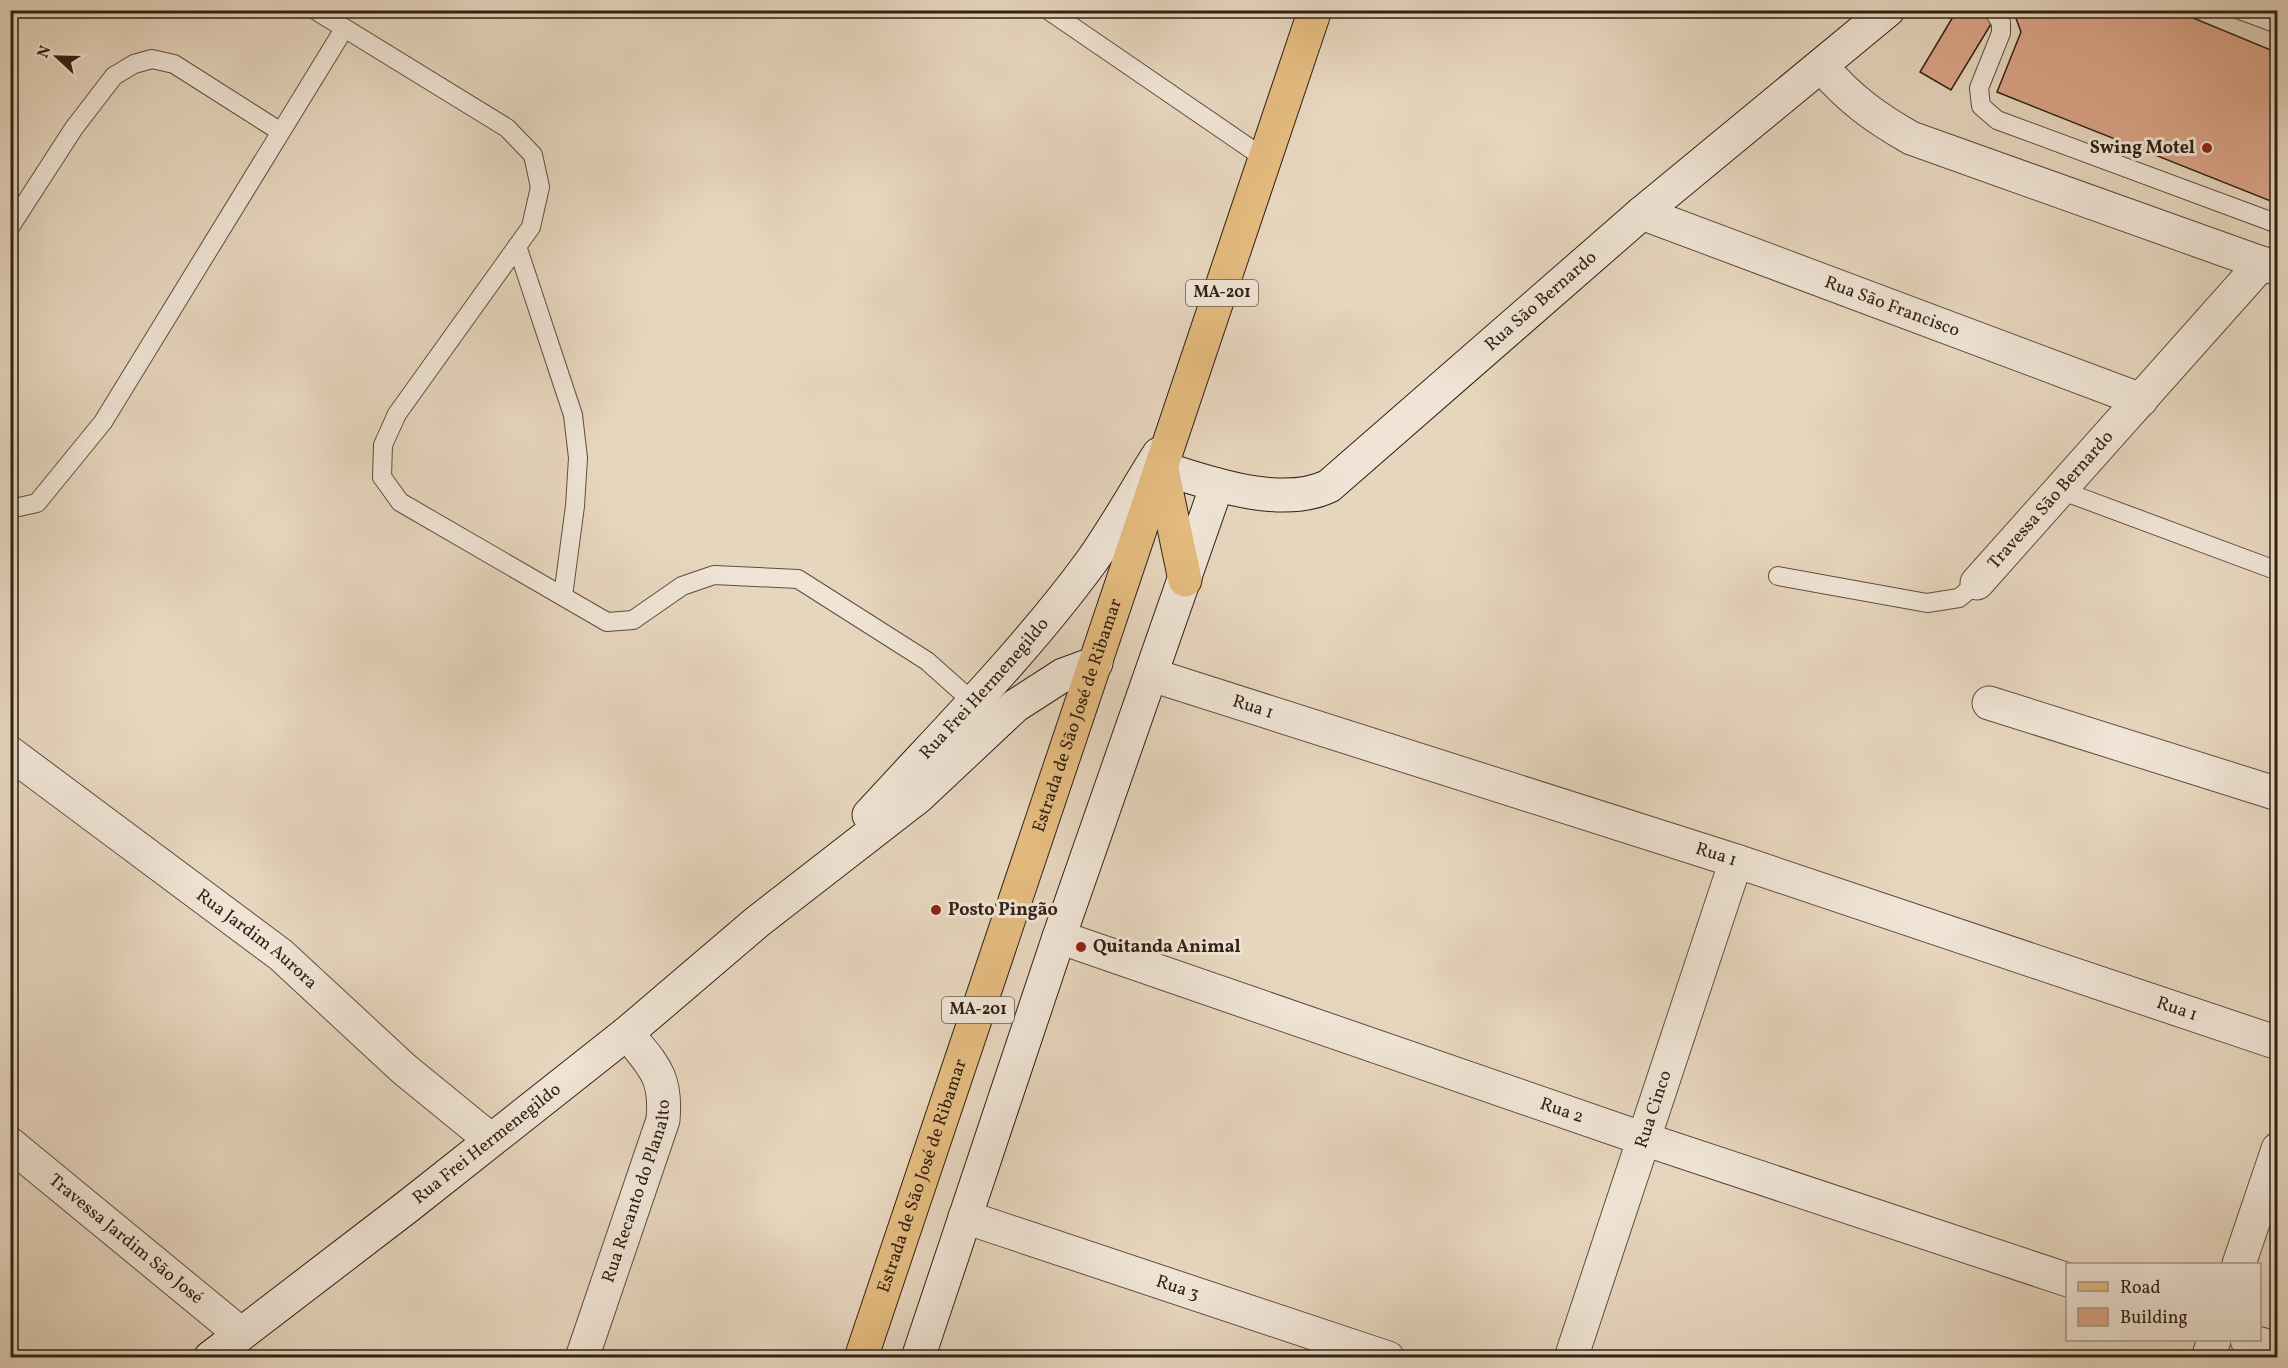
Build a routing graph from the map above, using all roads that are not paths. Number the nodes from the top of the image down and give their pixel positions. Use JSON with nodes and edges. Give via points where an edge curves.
{"nodes":[{"id":1,"x":315,"y":10,"type":"edge"},
{"id":2,"x":1048,"y":10,"type":"edge"},
{"id":3,"x":1317,"y":10,"type":"edge"},
{"id":4,"x":1888,"y":10,"type":"edge"},
{"id":5,"x":1993,"y":10,"type":"edge"},
{"id":6,"x":2240,"y":10,"type":"edge"},
{"id":7,"x":2277,"y":24,"type":"edge"},
{"id":8,"x":344,"y":28,"type":"junction"},
{"id":9,"x":1822,"y":67,"type":"junction"},
{"id":10,"x":281,"y":132,"type":"junction"},
{"id":11,"x":1267,"y":160,"type":"junction"},
{"id":12,"x":1642,"y":213,"type":"junction"},
{"id":13,"x":2277,"y":224,"type":"edge"},
{"id":14,"x":10,"y":227,"type":"edge"},
{"id":15,"x":517,"y":246,"type":"junction"},
{"id":16,"x":2270,"y":266,"type":"edge"},
{"id":17,"x":2141,"y":400,"type":"junction"},
{"id":18,"x":1176,"y":425,"type":"junction"},
{"id":19,"x":1162,"y":468,"type":"junction"},
{"id":20,"x":1217,"y":485,"type":"junction"},
{"id":21,"x":2060,"y":490,"type":"junction"},
{"id":22,"x":10,"y":509,"type":"edge"},
{"id":23,"x":2277,"y":571,"type":"edge"},
{"id":24,"x":1778,"y":576,"type":"dead end"},
{"id":25,"x":1185,"y":579,"type":"junction"},
{"id":26,"x":1977,"y":583,"type":"joint"},
{"id":27,"x":563,"y":596,"type":"junction"},
{"id":28,"x":1096,"y":663,"type":"junction"},
{"id":29,"x":1152,"y":675,"type":"junction"},
{"id":30,"x":973,"y":702,"type":"junction"},
{"id":31,"x":1989,"y":703,"type":"dead end"},
{"id":32,"x":10,"y":753,"type":"edge"},
{"id":33,"x":2277,"y":794,"type":"edge"},
{"id":34,"x":1736,"y":861,"type":"junction"},
{"id":35,"x":757,"y":922,"type":"junction"},
{"id":36,"x":1059,"y":937,"type":"junction"},
{"id":37,"x":627,"y":1033,"type":"junction"},
{"id":38,"x":2277,"y":1043,"type":"edge"},
{"id":39,"x":1644,"y":1139,"type":"junction"},
{"id":40,"x":491,"y":1140,"type":"junction"},
{"id":41,"x":10,"y":1144,"type":"edge"},
{"id":42,"x":2277,"y":1149,"type":"edge"},
{"id":43,"x":965,"y":1216,"type":"junction"},
{"id":44,"x":2239,"y":1263,"type":"edge"},
{"id":45,"x":2066,"y":1280,"type":"edge"},
{"id":46,"x":241,"y":1334,"type":"junction"},
{"id":47,"x":2214,"y":1341,"type":"edge"},
{"id":48,"x":2250,"y":1341,"type":"edge"},
{"id":49,"x":2277,"y":1349,"type":"edge"},
{"id":50,"x":210,"y":1358,"type":"edge"},
{"id":51,"x":582,"y":1358,"type":"edge"},
{"id":52,"x":861,"y":1358,"type":"edge"},
{"id":53,"x":918,"y":1358,"type":"edge"},
{"id":54,"x":1388,"y":1358,"type":"edge"},
{"id":55,"x":1571,"y":1358,"type":"edge"},
{"id":56,"x":2208,"y":1358,"type":"edge"}],
"edges":[{"from":1,"to":8,"type":"lane"},
{"from":2,"to":11,"type":"lane"},
{"from":3,"to":11,"type":"main road","name":"Estrada de São José de Ribamar","number":"MA-201"},
{"from":4,"to":9,"type":"street","name":"Rua São Bernardo"},
{"from":5,"to":13,"type":"lane","via":[[2001,22],[2001,33],[1979,88],[1981,106],[1997,120]]},
{"from":6,"to":7,"type":"lane"},
{"from":8,"to":10,"type":"lane"},
{"from":8,"to":15,"type":"lane","via":[[507,128],[533,154],[540,187],[531,227]]},
{"from":9,"to":12,"type":"street","name":"Rua São Bernardo"},
{"from":9,"to":16,"type":"street","name":"Travessa São Bernardo","via":[[1844,93],[1871,115],[1911,138]]},
{"from":10,"to":14,"type":"lane","via":[[174,64],[152,59],[134,64],[114,76],[74,128]]},
{"from":10,"to":22,"type":"lane","via":[[103,422],[37,503]]},
{"from":11,"to":18,"type":"main road","name":"Estrada de São José de Ribamar","number":"MA-201"},
{"from":12,"to":17,"type":"street","name":"Rua São Francisco"},
{"from":12,"to":20,"type":"street","name":"Rua São Bernardo","via":[[1329,486],[1292,496]]},
{"from":15,"to":27,"type":"lane","via":[[573,415],[578,458]]},
{"from":15,"to":27,"type":"lane","via":[[397,414],[383,445],[382,477],[400,502]]},
{"from":16,"to":17,"type":"street","name":"Travessa São Bernardo"},
{"from":17,"to":21,"type":"street","name":"Travessa São Bernardo"},
{"from":18,"to":19,"type":"main road","name":"Estrada de São José de Ribamar","number":"MA-201"},
{"from":18,"to":30,"type":"street","name":"Rua Frei Hermenegildo","via":[[1092,560]]},
{"from":19,"to":20,"type":"street","name":"Rua São Bernardo"},
{"from":19,"to":25,"type":"main road"},
{"from":19,"to":28,"type":"main road","name":"Estrada de São José de Ribamar","number":"MA-201"},
{"from":20,"to":25,"type":"street"},
{"from":21,"to":23,"type":"lane"},
{"from":21,"to":26,"type":"street","name":"Travessa São Bernardo"},
{"from":24,"to":26,"type":"lane","name":"Travessa São Bernardo","via":[[1927,603],[1959,598]]},
{"from":25,"to":29,"type":"street"},
{"from":27,"to":30,"type":"lane","via":[[607,622],[633,620],[682,586],[714,575],[798,579],[927,661]]},
{"from":28,"to":35,"type":"street","name":"Rua Frei Hermenegildo","via":[[1063,675],[1015,706],[918,796]]},
{"from":28,"to":52,"type":"main road","name":"Estrada de São José de Ribamar","number":"MA-201"},
{"from":29,"to":34,"type":"street","name":"Rua 1"},
{"from":29,"to":36,"type":"street"},
{"from":30,"to":35,"type":"street","name":"Rua Frei Hermenegildo","via":[[859,825]]},
{"from":31,"to":33,"type":"street"},
{"from":32,"to":40,"type":"street","name":"Rua Jardim Aurora","via":[[281,955],[404,1069]]},
{"from":34,"to":38,"type":"street","name":"Rua 1"},
{"from":34,"to":39,"type":"street","name":"Rua Cinco"},
{"from":35,"to":37,"type":"street","name":"Rua Frei Hermenegildo"},
{"from":36,"to":39,"type":"street","name":"Rua 2"},
{"from":36,"to":43,"type":"street"},
{"from":37,"to":40,"type":"street","name":"Rua Frei Hermenegildo"},
{"from":37,"to":51,"type":"street","name":"Rua Recanto do Planalto","via":[[661,1077],[665,1097],[663,1120]]},
{"from":39,"to":45,"type":"street","name":"Rua 2"},
{"from":39,"to":55,"type":"street","name":"Rua Cinco"},
{"from":40,"to":46,"type":"street","name":"Rua Frei Hermenegildo"},
{"from":41,"to":46,"type":"street","name":"Travessa Jardim São José"},
{"from":42,"to":44,"type":"street"},
{"from":43,"to":53,"type":"street"},
{"from":43,"to":54,"type":"street","name":"Rua 3"},
{"from":46,"to":50,"type":"street","name":"Rua Frei Hermenegildo"},
{"from":47,"to":56,"type":"street"},
{"from":48,"to":49,"type":"street"}]}
